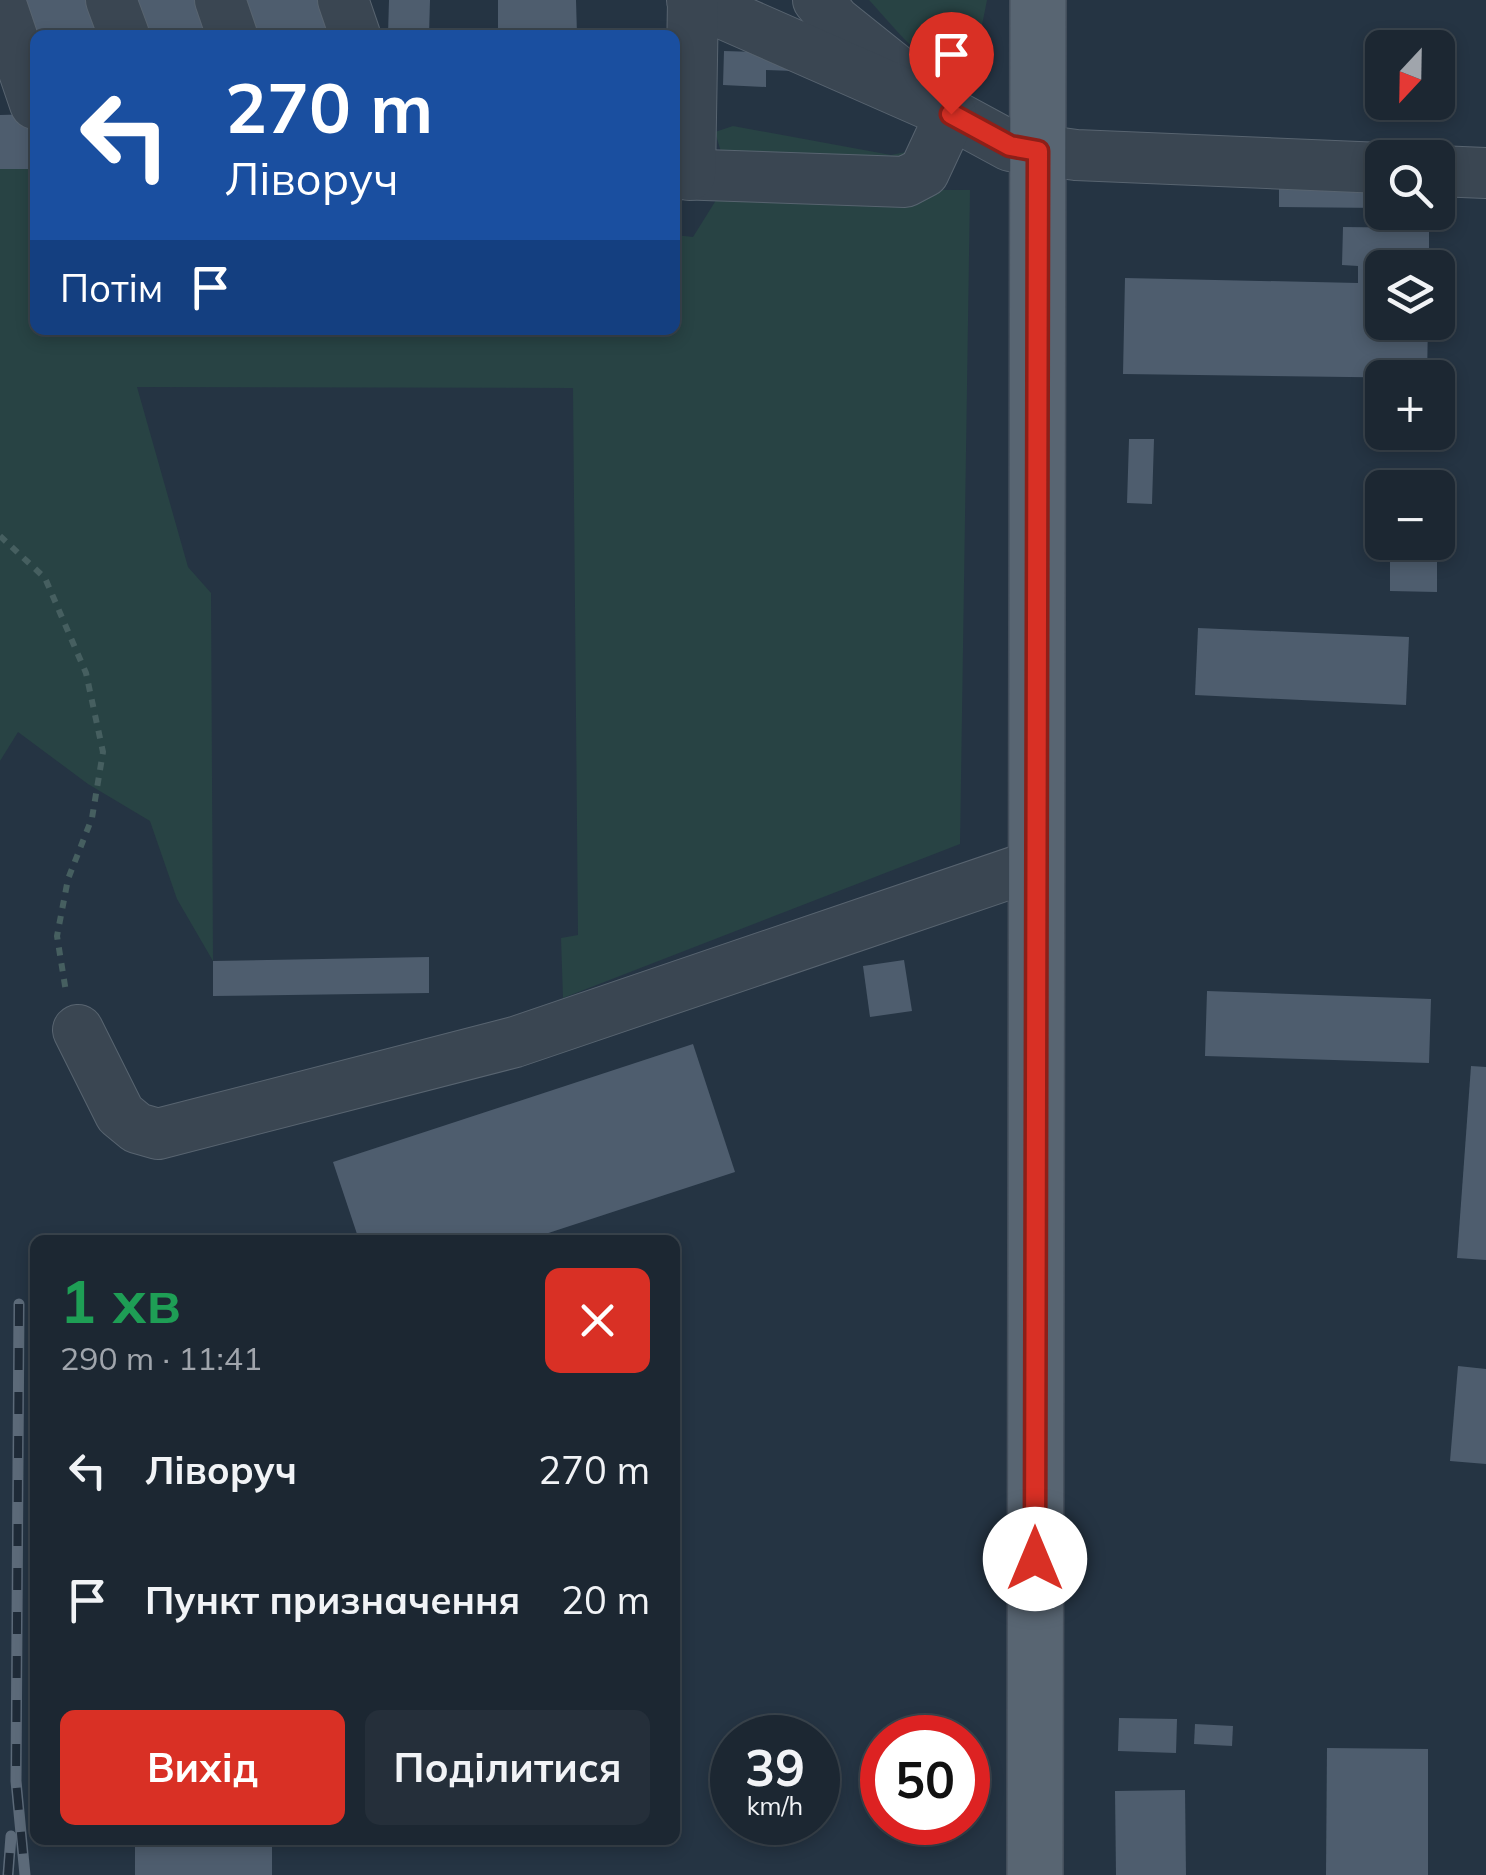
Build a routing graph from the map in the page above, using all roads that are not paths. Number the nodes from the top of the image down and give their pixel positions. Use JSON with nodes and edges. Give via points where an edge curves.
{"nodes":[{"id":1,"x":111,"y":0,"type":"edge"},
{"id":2,"x":220,"y":0,"type":"edge"},
{"id":3,"x":343,"y":0,"type":"edge"},
{"id":4,"x":368,"y":0,"type":"edge"},
{"id":5,"x":692,"y":0,"type":"edge"},
{"id":6,"x":818,"y":0,"type":"edge"},
{"id":7,"x":1038,"y":0,"type":"edge"},
{"id":8,"x":0,"y":1,"type":"edge"},
{"id":9,"x":122,"y":30,"type":"edge"},
{"id":10,"x":230,"y":30,"type":"edge"},
{"id":11,"x":354,"y":30,"type":"edge"},
{"id":12,"x":366,"y":30,"type":"edge"},
{"id":13,"x":30,"y":90,"type":"edge"},
{"id":14,"x":30,"y":105,"type":"edge"},
{"id":15,"x":0,"y":106,"type":"edge"},
{"id":16,"x":951,"y":114,"type":"junction"},
{"id":17,"x":1038,"y":151,"type":"junction"},
{"id":18,"x":1365,"y":167,"type":"edge"},
{"id":19,"x":1455,"y":172,"type":"edge"},
{"id":20,"x":1486,"y":173,"type":"edge"},
{"id":21,"x":682,"y":175,"type":"edge"},
{"id":22,"x":1038,"y":864,"type":"junction"},
{"id":23,"x":78,"y":1030,"type":"road end"},
{"id":24,"x":1035,"y":1875,"type":"edge"}],
"edges":[{"from":1,"to":9,"type":"lane"},
{"from":2,"to":10,"type":"lane"},
{"from":3,"to":11,"type":"lane"},
{"from":4,"to":12,"type":"lane"},
{"from":5,"to":16,"type":"lane"},
{"from":5,"to":21,"type":"lane"},
{"from":6,"to":16,"type":"lane"},
{"from":7,"to":17,"type":"main road"},
{"from":8,"to":13,"type":"lane"},
{"from":14,"to":15,"type":"lane"},
{"from":16,"to":17,"type":"lane","via":[[1010,146]]},
{"from":16,"to":21,"type":"lane","via":[[933,158],[915,180]]},
{"from":17,"to":18,"type":"lane"},
{"from":17,"to":22,"type":"main road"},
{"from":19,"to":20,"type":"lane"},
{"from":22,"to":23,"type":"lane","via":[[515,1042],[158,1134],[120,1114]]},
{"from":22,"to":24,"type":"main road"}]}
